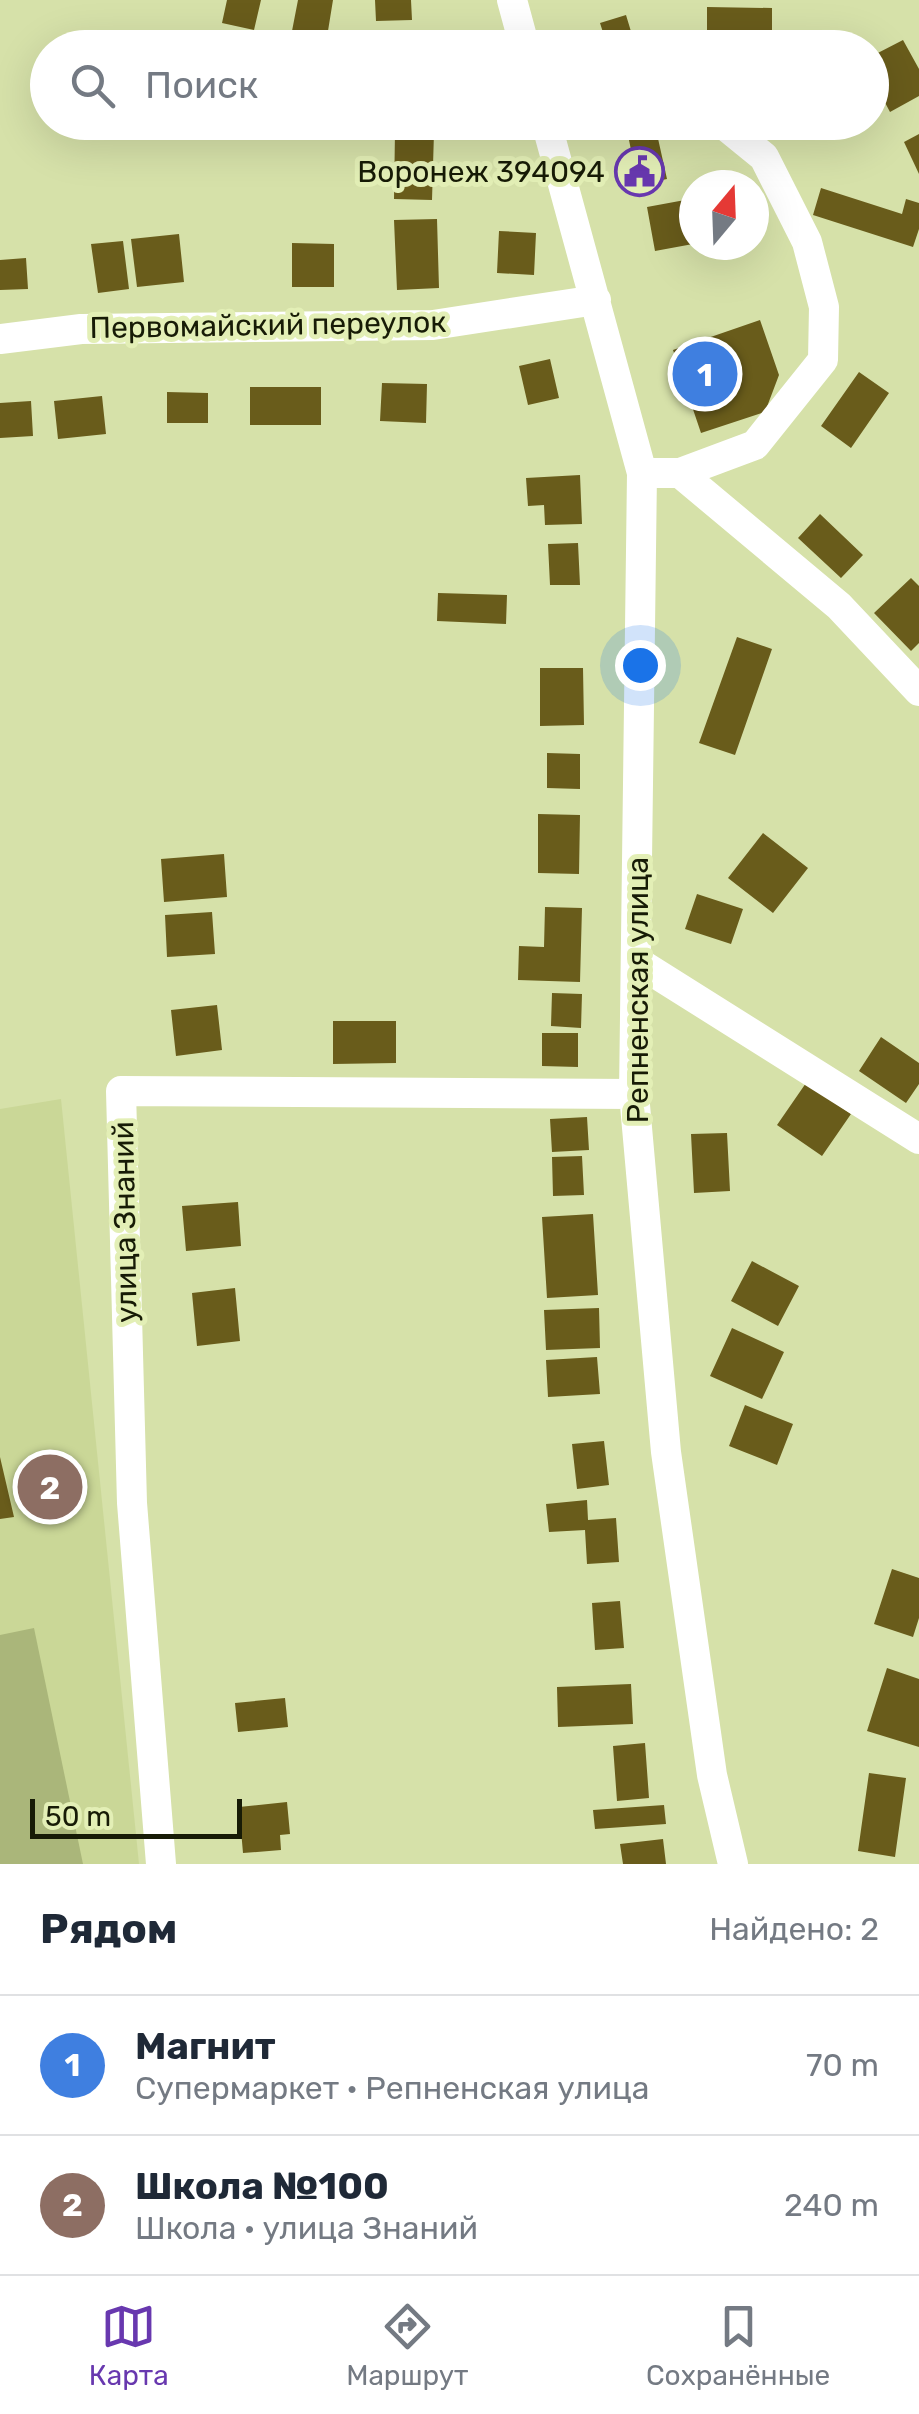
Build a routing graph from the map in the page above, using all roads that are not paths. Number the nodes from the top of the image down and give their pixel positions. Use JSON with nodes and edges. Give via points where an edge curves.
{"nodes":[{"id":1,"x":512,"y":0,"type":"edge"},
{"id":2,"x":520,"y":30,"type":"edge"},
{"id":3,"x":551,"y":140,"type":"edge"},
{"id":4,"x":743,"y":140,"type":"edge"},
{"id":5,"x":596,"y":300,"type":"junction"},
{"id":6,"x":0,"y":339,"type":"edge"},
{"id":7,"x":642,"y":474,"type":"junction"},
{"id":8,"x":680,"y":474,"type":"junction"},
{"id":9,"x":919,"y":690,"type":"edge"},
{"id":10,"x":636,"y":961,"type":"junction"},
{"id":11,"x":634,"y":1094,"type":"junction"},
{"id":12,"x":919,"y":1139,"type":"edge"},
{"id":13,"x":161,"y":1864,"type":"edge"},
{"id":14,"x":732,"y":1864,"type":"edge"}],
"edges":[{"from":1,"to":2,"type":"street"},
{"from":3,"to":5,"type":"street","name":"Репненская улица"},
{"from":4,"to":8,"type":"street","via":[[764,157],[807,242],[824,306],[822,360],[755,444]]},
{"from":5,"to":6,"type":"street","name":"Первомайский переулок","via":[[433,325],[82,329]]},
{"from":5,"to":7,"type":"street","name":"Репненская улица"},
{"from":7,"to":8,"type":"street"},
{"from":7,"to":10,"type":"street","name":"Репненская улица"},
{"from":8,"to":9,"type":"street","via":[[840,606]]},
{"from":10,"to":11,"type":"street","name":"Репненская улица"},
{"from":10,"to":12,"type":"street"},
{"from":11,"to":13,"type":"street","name":"улица Знаний","via":[[122,1091],[132,1503]]},
{"from":11,"to":14,"type":"street","name":"Репненская улица","via":[[666,1452],[712,1775]]}]}
